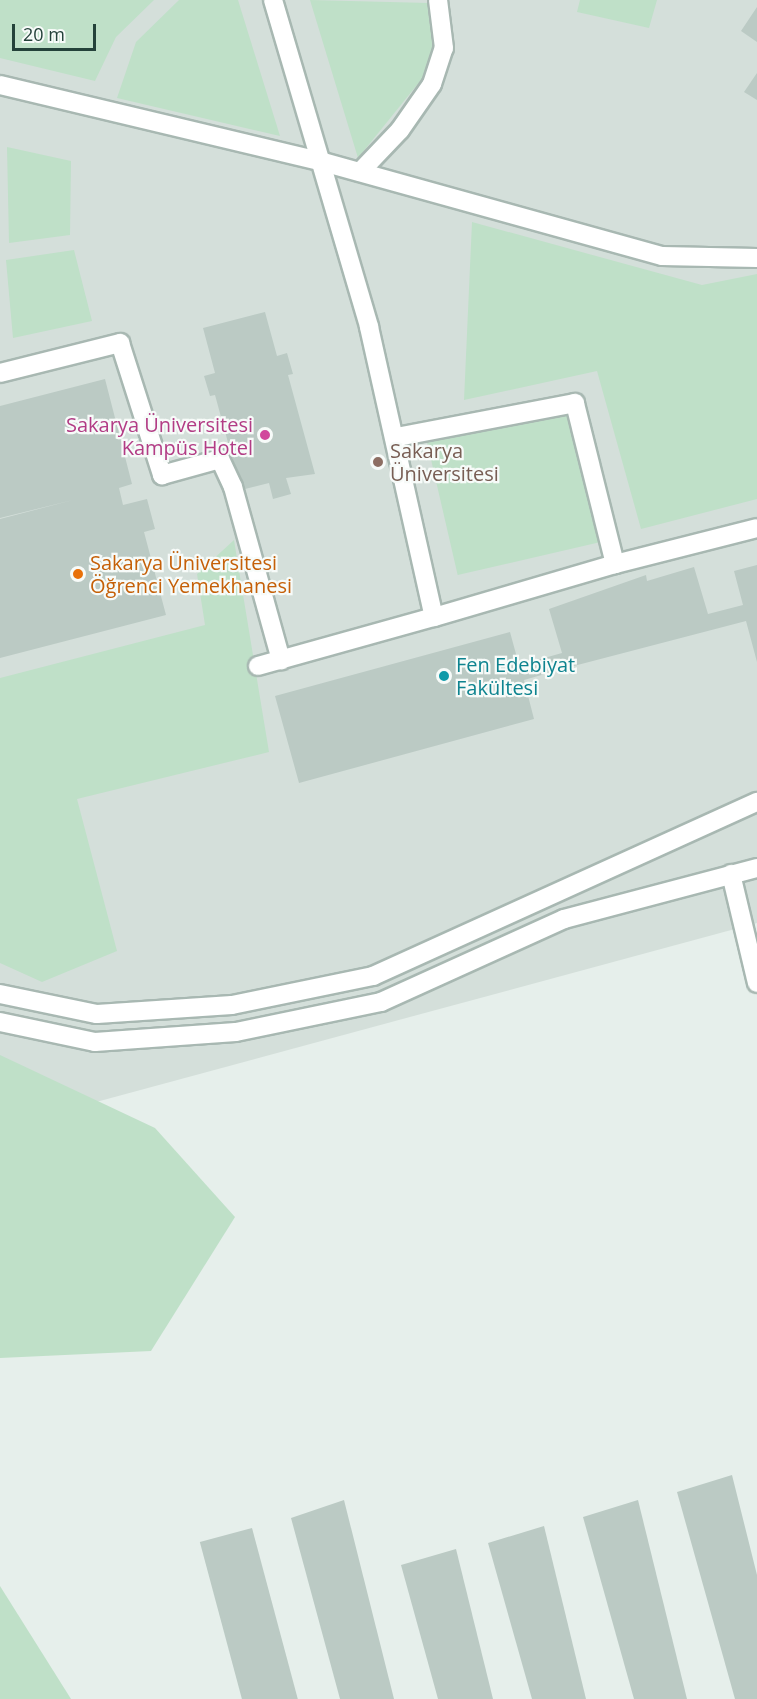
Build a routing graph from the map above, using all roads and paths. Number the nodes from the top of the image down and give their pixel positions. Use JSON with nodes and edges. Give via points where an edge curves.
{"nodes":[{"id":1,"x":273,"y":0,"type":"edge"},
{"id":2,"x":438,"y":0,"type":"edge"},
{"id":3,"x":0,"y":85,"type":"edge"},
{"id":4,"x":323,"y":162,"type":"junction"},
{"id":5,"x":360,"y":172,"type":"junction"},
{"id":6,"x":757,"y":258,"type":"edge"},
{"id":7,"x":0,"y":373,"type":"edge"},
{"id":8,"x":397,"y":437,"type":"junction"},
{"id":9,"x":757,"y":528,"type":"edge"},
{"id":10,"x":615,"y":564,"type":"junction"},
{"id":11,"x":434,"y":617,"type":"junction"},
{"id":12,"x":281,"y":660,"type":"junction"},
{"id":13,"x":258,"y":666,"type":"dead end"},
{"id":14,"x":757,"y":802,"type":"edge"},
{"id":15,"x":757,"y":868,"type":"edge"},
{"id":16,"x":731,"y":874,"type":"junction"},
{"id":17,"x":757,"y":982,"type":"edge"},
{"id":18,"x":0,"y":994,"type":"edge"},
{"id":19,"x":0,"y":1022,"type":"edge"}],
"edges":[{"from":1,"to":4,"type":"street"},
{"from":2,"to":5,"type":"street","via":[[444,48],[432,84],[400,130]]},
{"from":3,"to":4,"type":"street"},
{"from":4,"to":5,"type":"street"},
{"from":4,"to":8,"type":"street"},
{"from":5,"to":6,"type":"street","via":[[662,256]]},
{"from":7,"to":12,"type":"street","via":[[120,343],[162,476],[220,459],[233,487]]},
{"from":8,"to":10,"type":"street","via":[[574,403]]},
{"from":8,"to":11,"type":"street"},
{"from":9,"to":10,"type":"street"},
{"from":10,"to":11,"type":"street"},
{"from":11,"to":12,"type":"street"},
{"from":12,"to":13,"type":"street"},
{"from":14,"to":18,"type":"street","via":[[372,976],[232,1005],[97,1014]]},
{"from":15,"to":16,"type":"street"},
{"from":16,"to":17,"type":"street"},
{"from":16,"to":19,"type":"street","via":[[564,920],[381,1002],[258,1027],[95,1042]]}]}
